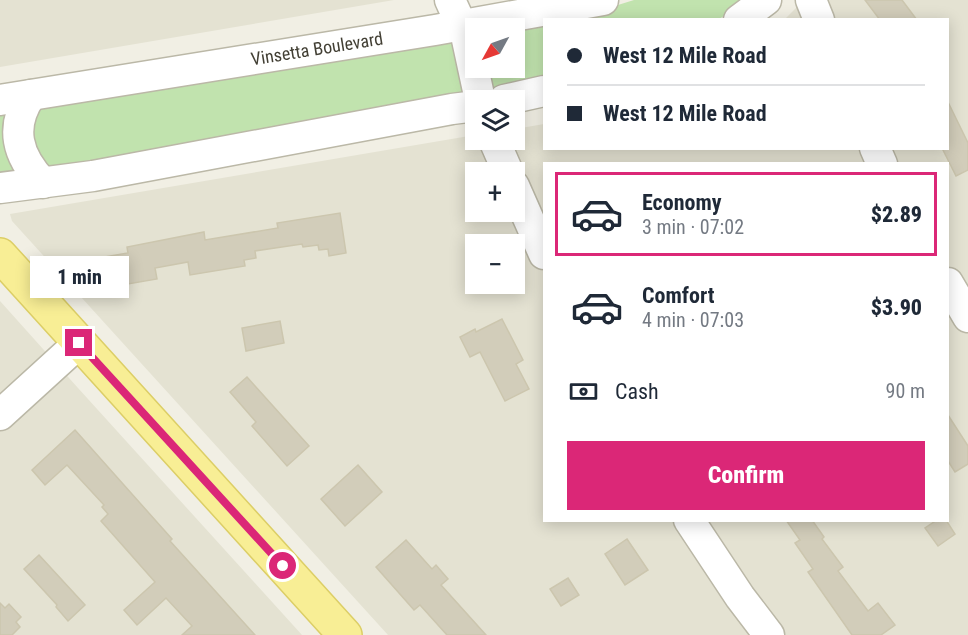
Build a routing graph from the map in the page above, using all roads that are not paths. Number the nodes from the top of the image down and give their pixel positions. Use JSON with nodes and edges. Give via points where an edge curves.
{"nodes":[{"id":1,"x":603,"y":0,"type":"edge"},
{"id":2,"x":766,"y":0,"type":"edge"},
{"id":3,"x":811,"y":0,"type":"edge"},
{"id":4,"x":456,"y":13,"type":"edge"},
{"id":5,"x":742,"y":18,"type":"edge"},
{"id":6,"x":818,"y":18,"type":"edge"},
{"id":7,"x":478,"y":90,"type":"edge"},
{"id":8,"x":543,"y":91,"type":"edge"},
{"id":9,"x":31,"y":95,"type":"junction"},
{"id":10,"x":525,"y":95,"type":"edge"},
{"id":11,"x":0,"y":100,"type":"edge"},
{"id":12,"x":465,"y":108,"type":"edge"},
{"id":13,"x":43,"y":183,"type":"junction"},
{"id":14,"x":0,"y":188,"type":"edge"},
{"id":15,"x":525,"y":211,"type":"edge"},
{"id":16,"x":543,"y":252,"type":"edge"},
{"id":17,"x":0,"y":255,"type":"edge"},
{"id":18,"x":949,"y":285,"type":"edge"},
{"id":19,"x":968,"y":317,"type":"edge"},
{"id":20,"x":79,"y":343,"type":"junction"},
{"id":21,"x":0,"y":415,"type":"edge"},
{"id":22,"x":690,"y":522,"type":"edge"},
{"id":23,"x":345,"y":635,"type":"edge"},
{"id":24,"x":768,"y":635,"type":"edge"}],
"edges":[{"from":1,"to":4,"type":"street","name":"Vinsetta Boulevard"},
{"from":2,"to":5,"type":"street"},
{"from":3,"to":6,"type":"street"},
{"from":4,"to":7,"type":"street","via":[[466,35]]},
{"from":4,"to":9,"type":"street","name":"Vinsetta Boulevard"},
{"from":8,"to":10,"type":"street"},
{"from":9,"to":11,"type":"street","name":"Vinsetta Boulevard"},
{"from":9,"to":13,"type":"street","via":[[19,119],[17,134],[32,172]]},
{"from":12,"to":13,"type":"street"},
{"from":13,"to":14,"type":"street"},
{"from":15,"to":16,"type":"street"},
{"from":17,"to":20,"type":"main road"},
{"from":18,"to":19,"type":"street"},
{"from":20,"to":21,"type":"street"},
{"from":20,"to":23,"type":"main road"},
{"from":22,"to":24,"type":"street"}]}
